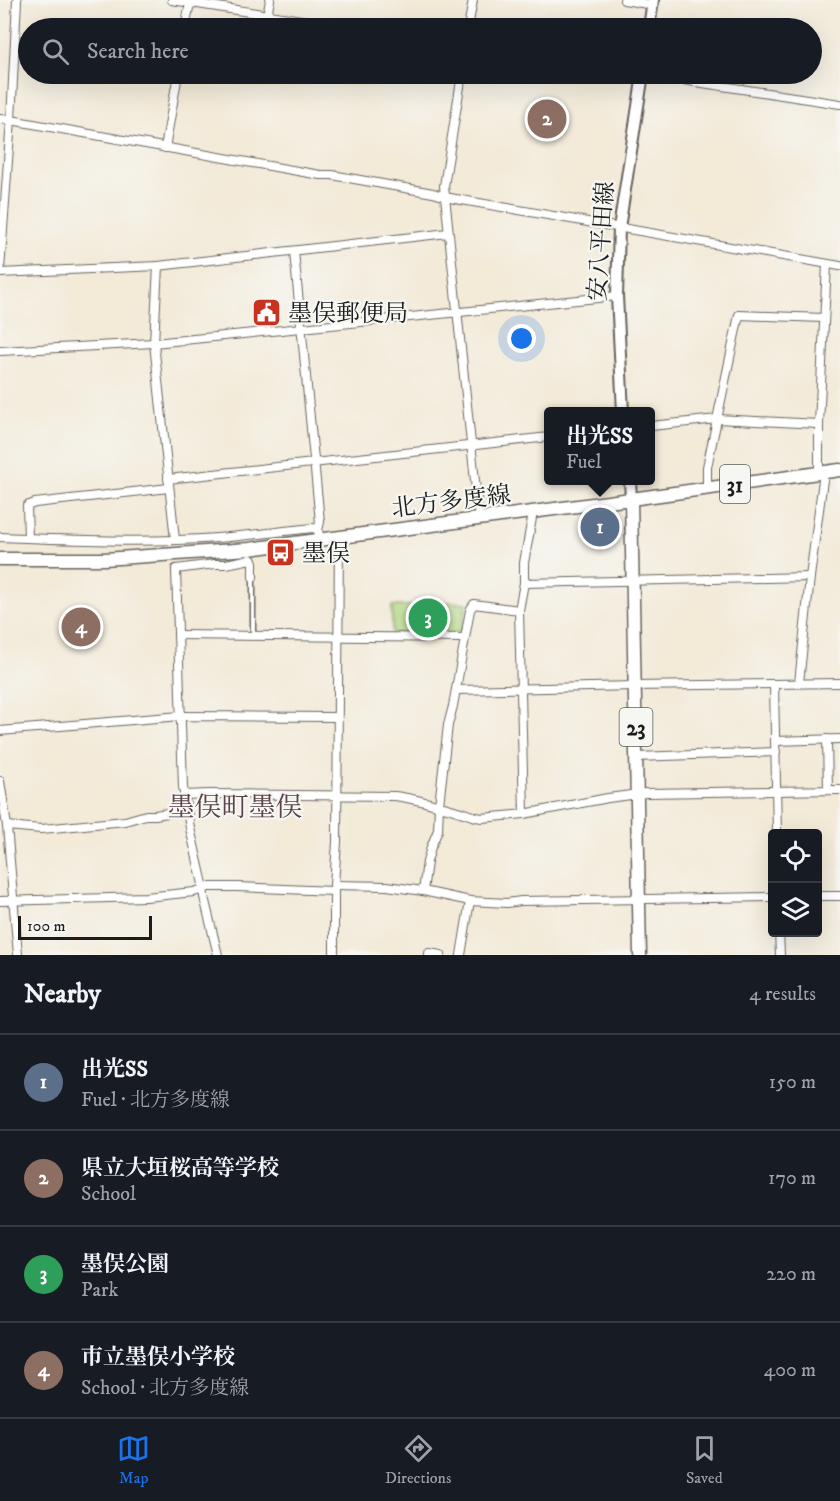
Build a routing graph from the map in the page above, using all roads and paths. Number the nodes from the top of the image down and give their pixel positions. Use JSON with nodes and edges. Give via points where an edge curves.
{"nodes":[{"id":1,"x":17,"y":0,"type":"edge"},
{"id":2,"x":172,"y":0,"type":"edge"},
{"id":3,"x":270,"y":0,"type":"edge"},
{"id":4,"x":473,"y":0,"type":"edge"},
{"id":5,"x":624,"y":0,"type":"edge"},
{"id":6,"x":653,"y":2,"type":"edge"},
{"id":7,"x":190,"y":3,"type":"junction"},
{"id":8,"x":267,"y":16,"type":"junction"},
{"id":9,"x":187,"y":18,"type":"edge"},
{"id":10,"x":281,"y":18,"type":"edge"},
{"id":11,"x":470,"y":18,"type":"edge"},
{"id":12,"x":651,"y":18,"type":"edge"},
{"id":13,"x":176,"y":84,"type":"edge"},
{"id":14,"x":460,"y":84,"type":"edge"},
{"id":15,"x":641,"y":84,"type":"edge"},
{"id":16,"x":709,"y":84,"type":"edge"},
{"id":17,"x":840,"y":104,"type":"edge"},
{"id":18,"x":0,"y":119,"type":"edge"},
{"id":19,"x":11,"y":120,"type":"junction"},
{"id":20,"x":165,"y":148,"type":"junction"},
{"id":21,"x":445,"y":196,"type":"junction"},
{"id":22,"x":619,"y":228,"type":"junction"},
{"id":23,"x":448,"y":233,"type":"junction"},
{"id":24,"x":294,"y":251,"type":"junction"},
{"id":25,"x":827,"y":264,"type":"junction"},
{"id":26,"x":158,"y":266,"type":"junction"},
{"id":27,"x":840,"y":267,"type":"edge"},
{"id":28,"x":0,"y":272,"type":"edge"},
{"id":29,"x":617,"y":296,"type":"junction"},
{"id":30,"x":457,"y":312,"type":"junction"},
{"id":31,"x":824,"y":318,"type":"junction"},
{"id":32,"x":301,"y":328,"type":"junction"},
{"id":33,"x":154,"y":344,"type":"junction"},
{"id":34,"x":0,"y":351,"type":"edge"},
{"id":35,"x":623,"y":407,"type":"edge"},
{"id":36,"x":717,"y":419,"type":"junction"},
{"id":37,"x":819,"y":424,"type":"junction"},
{"id":38,"x":655,"y":426,"type":"edge"},
{"id":39,"x":544,"y":438,"type":"edge"},
{"id":40,"x":471,"y":445,"type":"junction"},
{"id":41,"x":314,"y":462,"type":"junction"},
{"id":42,"x":840,"y":470,"type":"edge"},
{"id":43,"x":821,"y":472,"type":"junction"},
{"id":44,"x":168,"y":479,"type":"junction"},
{"id":45,"x":630,"y":485,"type":"edge"},
{"id":46,"x":169,"y":488,"type":"junction"},
{"id":47,"x":707,"y":488,"type":"junction"},
{"id":48,"x":631,"y":499,"type":"junction"},
{"id":49,"x":531,"y":512,"type":"junction"},
{"id":50,"x":479,"y":519,"type":"junction"},
{"id":51,"x":319,"y":535,"type":"junction"},
{"id":52,"x":0,"y":537,"type":"edge"},
{"id":53,"x":339,"y":537,"type":"junction"},
{"id":54,"x":28,"y":538,"type":"junction"},
{"id":55,"x":175,"y":540,"type":"junction"},
{"id":56,"x":0,"y":560,"type":"edge"},
{"id":57,"x":810,"y":577,"type":"junction"},
{"id":58,"x":253,"y":578,"type":"joint"},
{"id":59,"x":633,"y":580,"type":"junction"},
{"id":60,"x":524,"y":583,"type":"junction"},
{"id":61,"x":519,"y":610,"type":"junction"},
{"id":62,"x":178,"y":635,"type":"junction"},
{"id":63,"x":253,"y":636,"type":"junction"},
{"id":64,"x":339,"y":637,"type":"junction"},
{"id":65,"x":465,"y":638,"type":"junction"},
{"id":66,"x":799,"y":683,"type":"junction"},
{"id":67,"x":840,"y":683,"type":"edge"},
{"id":68,"x":774,"y":684,"type":"junction"},
{"id":69,"x":635,"y":686,"type":"junction"},
{"id":70,"x":520,"y":688,"type":"junction"},
{"id":71,"x":456,"y":690,"type":"junction"},
{"id":72,"x":181,"y":716,"type":"junction"},
{"id":73,"x":338,"y":717,"type":"junction"},
{"id":74,"x":0,"y":730,"type":"edge"},
{"id":75,"x":840,"y":739,"type":"edge"},
{"id":76,"x":827,"y":740,"type":"junction"},
{"id":77,"x":775,"y":741,"type":"junction"},
{"id":78,"x":776,"y":752,"type":"junction"},
{"id":79,"x":636,"y":757,"type":"junction"},
{"id":80,"x":0,"y":781,"type":"edge"},
{"id":81,"x":828,"y":790,"type":"junction"},
{"id":82,"x":840,"y":790,"type":"edge"},
{"id":83,"x":776,"y":791,"type":"junction"},
{"id":84,"x":637,"y":794,"type":"junction"},
{"id":85,"x":184,"y":795,"type":"junction"},
{"id":86,"x":337,"y":795,"type":"junction"},
{"id":87,"x":439,"y":805,"type":"junction"},
{"id":88,"x":187,"y":810,"type":"junction"},
{"id":89,"x":525,"y":814,"type":"junction"},
{"id":90,"x":7,"y":826,"type":"junction"},
{"id":91,"x":777,"y":829,"type":"edge"},
{"id":92,"x":204,"y":888,"type":"junction"},
{"id":93,"x":334,"y":888,"type":"junction"},
{"id":94,"x":423,"y":891,"type":"junction"},
{"id":95,"x":822,"y":896,"type":"edge"},
{"id":96,"x":840,"y":896,"type":"edge"},
{"id":97,"x":768,"y":897,"type":"edge"},
{"id":98,"x":639,"y":899,"type":"junction"},
{"id":99,"x":0,"y":901,"type":"edge"},
{"id":100,"x":13,"y":901,"type":"junction"},
{"id":101,"x":471,"y":901,"type":"junction"},
{"id":102,"x":779,"y":937,"type":"edge"},
{"id":103,"x":18,"y":955,"type":"edge"},
{"id":104,"x":218,"y":955,"type":"edge"},
{"id":105,"x":334,"y":955,"type":"edge"},
{"id":106,"x":429,"y":955,"type":"edge"},
{"id":107,"x":441,"y":955,"type":"edge"},
{"id":108,"x":461,"y":955,"type":"edge"},
{"id":109,"x":640,"y":955,"type":"edge"},
{"id":110,"x":780,"y":955,"type":"edge"}],
"edges":[{"from":1,"to":19,"type":"street"},
{"from":2,"to":7,"type":"street"},
{"from":3,"to":8,"type":"street"},
{"from":4,"to":11,"type":"street"},
{"from":5,"to":6,"type":"street"},
{"from":6,"to":12,"type":"main road"},
{"from":7,"to":8,"type":"street"},
{"from":7,"to":9,"type":"street"},
{"from":8,"to":10,"type":"street"},
{"from":13,"to":20,"type":"street"},
{"from":14,"to":21,"type":"street"},
{"from":15,"to":22,"type":"main road","name":"安八平田線"},
{"from":16,"to":17,"type":"street"},
{"from":18,"to":19,"type":"street"},
{"from":19,"to":20,"type":"street"},
{"from":19,"to":28,"type":"street"},
{"from":20,"to":21,"type":"street"},
{"from":21,"to":22,"type":"street"},
{"from":21,"to":23,"type":"street"},
{"from":22,"to":25,"type":"street"},
{"from":22,"to":29,"type":"main road","name":"安八平田線"},
{"from":23,"to":24,"type":"street"},
{"from":23,"to":30,"type":"street"},
{"from":24,"to":26,"type":"street"},
{"from":24,"to":32,"type":"street"},
{"from":25,"to":27,"type":"street"},
{"from":25,"to":31,"type":"street"},
{"from":26,"to":28,"type":"street"},
{"from":26,"to":33,"type":"street"},
{"from":29,"to":30,"type":"street"},
{"from":29,"to":35,"type":"main road","name":"安八平田線"},
{"from":30,"to":32,"type":"street"},
{"from":30,"to":40,"type":"street"},
{"from":31,"to":36,"type":"street","via":[[739,315]]},
{"from":31,"to":37,"type":"street"},
{"from":32,"to":33,"type":"street"},
{"from":32,"to":41,"type":"street"},
{"from":33,"to":34,"type":"street"},
{"from":33,"to":44,"type":"street"},
{"from":36,"to":37,"type":"street"},
{"from":36,"to":38,"type":"street"},
{"from":36,"to":47,"type":"street","via":[[707,467]]},
{"from":37,"to":43,"type":"street"},
{"from":39,"to":40,"type":"street"},
{"from":40,"to":41,"type":"street"},
{"from":40,"to":50,"type":"street"},
{"from":41,"to":44,"type":"street"},
{"from":41,"to":51,"type":"street"},
{"from":42,"to":43,"type":"main road","number":"31"},
{"from":43,"to":47,"type":"main road","number":"31"},
{"from":43,"to":57,"type":"street","via":[[822,494]]},
{"from":44,"to":46,"type":"street"},
{"from":45,"to":48,"type":"main road"},
{"from":46,"to":54,"type":"street","via":[[34,503],[27,507]]},
{"from":46,"to":55,"type":"street"},
{"from":47,"to":48,"type":"main road","number":"31"},
{"from":48,"to":49,"type":"main road","name":"北方多度線"},
{"from":48,"to":59,"type":"main road","number":"23"},
{"from":49,"to":50,"type":"main road","name":"北方多度線"},
{"from":49,"to":60,"type":"street"},
{"from":50,"to":53,"type":"main road","name":"北方多度線"},
{"from":51,"to":53,"type":"main road","name":"北方多度線"},
{"from":51,"to":55,"type":"street","via":[[313,528]]},
{"from":51,"to":56,"type":"main road","name":"北方多度線","via":[[249,549],[104,559]]},
{"from":52,"to":54,"type":"street"},
{"from":53,"to":64,"type":"street"},
{"from":54,"to":55,"type":"street"},
{"from":57,"to":59,"type":"street"},
{"from":57,"to":66,"type":"street"},
{"from":58,"to":62,"type":"street","via":[[251,559],[176,569]]},
{"from":58,"to":63,"type":"lane"},
{"from":59,"to":60,"type":"street"},
{"from":59,"to":69,"type":"main road","number":"23"},
{"from":60,"to":61,"type":"street"},
{"from":61,"to":65,"type":"street","via":[[474,604]]},
{"from":61,"to":70,"type":"street"},
{"from":62,"to":63,"type":"street"},
{"from":62,"to":72,"type":"street"},
{"from":63,"to":64,"type":"street"},
{"from":64,"to":65,"type":"street"},
{"from":64,"to":73,"type":"street"},
{"from":65,"to":71,"type":"street"},
{"from":66,"to":67,"type":"street"},
{"from":66,"to":68,"type":"street"},
{"from":68,"to":69,"type":"street"},
{"from":68,"to":77,"type":"street"},
{"from":69,"to":70,"type":"street"},
{"from":69,"to":79,"type":"main road","number":"23"},
{"from":70,"to":71,"type":"street"},
{"from":70,"to":89,"type":"street"},
{"from":71,"to":87,"type":"street"},
{"from":72,"to":73,"type":"street"},
{"from":72,"to":74,"type":"street"},
{"from":72,"to":85,"type":"street"},
{"from":73,"to":86,"type":"street"},
{"from":75,"to":76,"type":"street"},
{"from":76,"to":77,"type":"street"},
{"from":76,"to":81,"type":"street"},
{"from":77,"to":78,"type":"street"},
{"from":78,"to":79,"type":"street"},
{"from":78,"to":83,"type":"street"},
{"from":79,"to":84,"type":"main road","number":"23"},
{"from":80,"to":90,"type":"street"},
{"from":81,"to":82,"type":"street"},
{"from":81,"to":83,"type":"street"},
{"from":83,"to":84,"type":"street"},
{"from":83,"to":91,"type":"street"},
{"from":84,"to":89,"type":"street"},
{"from":84,"to":98,"type":"main road","number":"23"},
{"from":85,"to":86,"type":"street"},
{"from":85,"to":88,"type":"street"},
{"from":86,"to":87,"type":"street","via":[[395,796]]},
{"from":86,"to":93,"type":"street"},
{"from":87,"to":89,"type":"street","via":[[476,817]]},
{"from":87,"to":94,"type":"street","via":[[438,830],[427,862]]},
{"from":88,"to":90,"type":"street","via":[[53,828]]},
{"from":88,"to":92,"type":"street"},
{"from":90,"to":100,"type":"street"},
{"from":92,"to":93,"type":"street"},
{"from":92,"to":100,"type":"street","via":[[146,897]]},
{"from":92,"to":104,"type":"street"},
{"from":93,"to":94,"type":"street","via":[[387,886]]},
{"from":93,"to":105,"type":"street"},
{"from":94,"to":101,"type":"street"},
{"from":95,"to":96,"type":"street"},
{"from":97,"to":98,"type":"street"},
{"from":98,"to":101,"type":"street"},
{"from":98,"to":109,"type":"main road","number":"23"},
{"from":99,"to":100,"type":"street"},
{"from":100,"to":103,"type":"street"},
{"from":101,"to":108,"type":"street"},
{"from":102,"to":110,"type":"street"},
{"from":106,"to":107,"type":"street"}]}
